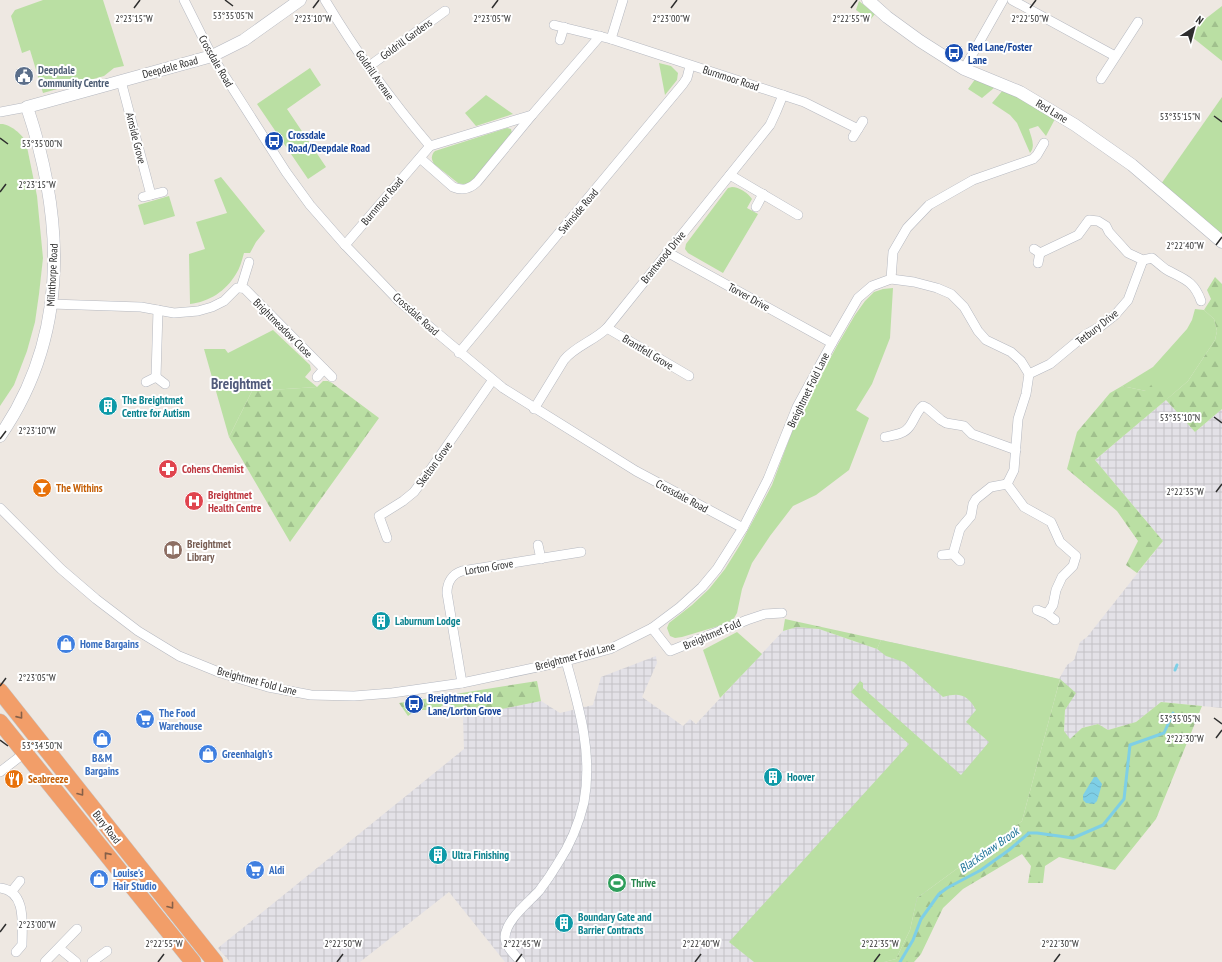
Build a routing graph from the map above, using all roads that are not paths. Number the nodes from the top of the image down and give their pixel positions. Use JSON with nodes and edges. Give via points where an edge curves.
{"nodes":[{"id":1,"x":184,"y":0,"type":"edge"},
{"id":2,"x":300,"y":0,"type":"edge"},
{"id":3,"x":325,"y":0,"type":"edge"},
{"id":4,"x":623,"y":0,"type":"edge"},
{"id":5,"x":868,"y":0,"type":"edge"},
{"id":6,"x":1003,"y":0,"type":"edge"},
{"id":7,"x":1012,"y":0,"type":"edge"},
{"id":8,"x":445,"y":12,"type":"dead end"},
{"id":9,"x":1138,"y":22,"type":"dead end"},
{"id":10,"x":554,"y":24,"type":"dead end"},
{"id":11,"x":564,"y":27,"type":"junction"},
{"id":12,"x":600,"y":36,"type":"junction"},
{"id":13,"x":611,"y":39,"type":"junction"},
{"id":14,"x":560,"y":40,"type":"dead end"},
{"id":15,"x":212,"y":56,"type":"junction"},
{"id":16,"x":1115,"y":56,"type":"junction"},
{"id":17,"x":690,"y":66,"type":"junction"},
{"id":18,"x":368,"y":67,"type":"junction"},
{"id":19,"x":964,"y":69,"type":"junction"},
{"id":20,"x":1101,"y":79,"type":"dead end"},
{"id":21,"x":122,"y":81,"type":"junction"},
{"id":22,"x":783,"y":95,"type":"junction"},
{"id":23,"x":27,"y":106,"type":"junction"},
{"id":24,"x":0,"y":112,"type":"edge"},
{"id":25,"x":532,"y":115,"type":"junction"},
{"id":26,"x":858,"y":129,"type":"dead end"},
{"id":27,"x":1044,"y":143,"type":"dead end"},
{"id":28,"x":430,"y":146,"type":"junction"},
{"id":29,"x":420,"y":158,"type":"junction"},
{"id":30,"x":730,"y":175,"type":"junction"},
{"id":31,"x":163,"y":192,"type":"dead end"},
{"id":32,"x":763,"y":194,"type":"junction"},
{"id":33,"x":756,"y":207,"type":"dead end"},
{"id":34,"x":798,"y":215,"type":"dead end"},
{"id":35,"x":1222,"y":242,"type":"edge"},
{"id":36,"x":345,"y":245,"type":"junction"},
{"id":37,"x":667,"y":252,"type":"junction"},
{"id":38,"x":1143,"y":260,"type":"junction"},
{"id":39,"x":249,"y":262,"type":"dead end"},
{"id":40,"x":1038,"y":263,"type":"dead end"},
{"id":41,"x":891,"y":279,"type":"junction"},
{"id":42,"x":241,"y":288,"type":"junction"},
{"id":43,"x":1201,"y":301,"type":"dead end"},
{"id":44,"x":51,"y":304,"type":"junction"},
{"id":45,"x":158,"y":310,"type":"junction"},
{"id":46,"x":607,"y":328,"type":"junction"},
{"id":47,"x":832,"y":343,"type":"junction"},
{"id":48,"x":459,"y":353,"type":"junction"},
{"id":49,"x":324,"y":369,"type":"junction"},
{"id":50,"x":1029,"y":374,"type":"junction"},
{"id":51,"x":689,"y":376,"type":"dead end"},
{"id":52,"x":156,"y":377,"type":"junction"},
{"id":53,"x":317,"y":377,"type":"dead end"},
{"id":54,"x":332,"y":377,"type":"dead end"},
{"id":55,"x":492,"y":381,"type":"junction"},
{"id":56,"x":146,"y":382,"type":"dead end"},
{"id":57,"x":166,"y":384,"type":"dead end"},
{"id":58,"x":919,"y":398,"type":"dead end"},
{"id":59,"x":923,"y":406,"type":"junction"},
{"id":60,"x":534,"y":409,"type":"junction"},
{"id":61,"x":0,"y":436,"type":"edge"},
{"id":62,"x":883,"y":447,"type":"dead end"},
{"id":63,"x":1016,"y":450,"type":"junction"},
{"id":64,"x":1007,"y":484,"type":"junction"},
{"id":65,"x":0,"y":508,"type":"edge"},
{"id":66,"x":743,"y":528,"type":"junction"},
{"id":67,"x":387,"y":538,"type":"dead end"},
{"id":68,"x":538,"y":546,"type":"dead end"},
{"id":69,"x":581,"y":552,"type":"dead end"},
{"id":70,"x":942,"y":554,"type":"dead end"},
{"id":71,"x":953,"y":554,"type":"junction"},
{"id":72,"x":541,"y":559,"type":"junction"},
{"id":73,"x":960,"y":560,"type":"dead end"},
{"id":74,"x":1037,"y":610,"type":"dead end"},
{"id":75,"x":782,"y":613,"type":"dead end"},
{"id":76,"x":652,"y":628,"type":"junction"},
{"id":77,"x":566,"y":661,"type":"junction"},
{"id":78,"x":462,"y":682,"type":"junction"},
{"id":79,"x":0,"y":691,"type":"edge"},
{"id":80,"x":0,"y":722,"type":"edge"},
{"id":81,"x":40,"y":741,"type":"junction"},
{"id":82,"x":24,"y":753,"type":"junction"},
{"id":83,"x":0,"y":772,"type":"edge"},
{"id":84,"x":20,"y":881,"type":"dead end"},
{"id":85,"x":0,"y":888,"type":"edge"},
{"id":86,"x":12,"y":891,"type":"junction"},
{"id":87,"x":77,"y":930,"type":"dead end"},
{"id":88,"x":59,"y":948,"type":"junction"},
{"id":89,"x":107,"y":951,"type":"dead end"},
{"id":90,"x":29,"y":952,"type":"dead end"},
{"id":91,"x":45,"y":962,"type":"edge"},
{"id":92,"x":76,"y":962,"type":"edge"},
{"id":93,"x":92,"y":962,"type":"edge"},
{"id":94,"x":193,"y":962,"type":"edge"},
{"id":95,"x":215,"y":962,"type":"edge"},
{"id":96,"x":521,"y":962,"type":"edge"}],
"edges":[{"from":1,"to":15,"type":"street","name":"Crossdale Road"},
{"from":2,"to":15,"type":"street","name":"Deepdale Road","via":[[244,40]]},
{"from":3,"to":18,"type":"street","name":"Goldrill Avenue"},
{"from":4,"to":13,"type":"street"},
{"from":5,"to":19,"type":"street","name":"Red Lane","via":[[920,41]]},
{"from":6,"to":19,"type":"street"},
{"from":7,"to":16,"type":"street"},
{"from":8,"to":18,"type":"street","name":"Goldrill Gardens"},
{"from":9,"to":16,"type":"street"},
{"from":10,"to":11,"type":"street","name":"Burnmoor Road"},
{"from":11,"to":12,"type":"street","name":"Burnmoor Road"},
{"from":11,"to":14,"type":"street"},
{"from":12,"to":13,"type":"street","name":"Burnmoor Road"},
{"from":12,"to":25,"type":"street"},
{"from":13,"to":17,"type":"street","name":"Burnmoor Road"},
{"from":15,"to":21,"type":"street","name":"Deepdale Road"},
{"from":15,"to":36,"type":"street","name":"Crossdale Road","via":[[286,172],[310,205]]},
{"from":16,"to":20,"type":"street"},
{"from":17,"to":22,"type":"street","name":"Burnmoor Road"},
{"from":17,"to":48,"type":"street","name":"Swinside Road","via":[[683,84]]},
{"from":18,"to":28,"type":"street","name":"Goldrill Avenue"},
{"from":19,"to":35,"type":"street","name":"Red Lane","via":[[1020,92],[1075,125],[1132,166]]},
{"from":21,"to":23,"type":"street","name":"Deepdale Road"},
{"from":21,"to":31,"type":"street","name":"Arnside Grove","via":[[147,196]]},
{"from":22,"to":26,"type":"street","name":"Burnmoor Road","via":[[815,107]]},
{"from":22,"to":30,"type":"street","name":"Brantwood Drive","via":[[770,125]]},
{"from":23,"to":24,"type":"street"},
{"from":23,"to":44,"type":"street","name":"Milnthorpe Road","via":[[51,202],[54,233]]},
{"from":25,"to":28,"type":"street"},
{"from":25,"to":29,"type":"street","via":[[472,187],[459,189],[453,186]]},
{"from":27,"to":41,"type":"street","via":[[1033,159],[973,180],[929,204],[907,228],[893,252]]},
{"from":28,"to":29,"type":"street","name":"Burnmoor Road"},
{"from":29,"to":36,"type":"street","name":"Burnmoor Road"},
{"from":30,"to":32,"type":"street"},
{"from":30,"to":37,"type":"street","name":"Brantwood Drive"},
{"from":32,"to":33,"type":"street"},
{"from":32,"to":34,"type":"street"},
{"from":36,"to":48,"type":"street","name":"Crossdale Road","via":[[400,301]]},
{"from":37,"to":46,"type":"street","name":"Brantwood Drive"},
{"from":37,"to":47,"type":"street","name":"Torver Drive"},
{"from":38,"to":40,"type":"street","via":[[1128,253],[1106,226],[1098,221],[1089,220],[1078,235],[1037,251]]},
{"from":38,"to":43,"type":"street","via":[[1152,258],[1184,278],[1198,291]]},
{"from":38,"to":50,"type":"street","name":"Tetbury Drive","via":[[1128,300],[1115,315],[1085,335],[1050,364]]},
{"from":39,"to":42,"type":"street"},
{"from":41,"to":47,"type":"street","name":"Breightmet Fold Lane","via":[[872,286],[858,298]]},
{"from":41,"to":50,"type":"street","via":[[914,282],[951,294],[986,340],[1011,352],[1021,360]]},
{"from":42,"to":45,"type":"street","via":[[237,288],[224,301],[198,311],[174,313]]},
{"from":42,"to":49,"type":"street","name":"Brightmeadow Close","via":[[245,289]]},
{"from":44,"to":45,"type":"street","via":[[141,307]]},
{"from":44,"to":61,"type":"street","name":"Milnthorpe Road","via":[[38,362],[24,398]]},
{"from":45,"to":52,"type":"street"},
{"from":46,"to":51,"type":"street","name":"Brantfell Grove"},
{"from":46,"to":60,"type":"street","name":"Brantwood Drive","via":[[568,355]]},
{"from":47,"to":66,"type":"street","name":"Breightmet Fold Lane","via":[[797,407],[768,479]]},
{"from":48,"to":55,"type":"street","name":"Crossdale Road"},
{"from":49,"to":53,"type":"street"},
{"from":49,"to":54,"type":"street","name":"Brightmeadow Close"},
{"from":50,"to":63,"type":"street","via":[[1018,419]]},
{"from":52,"to":56,"type":"street"},
{"from":52,"to":57,"type":"street"},
{"from":55,"to":60,"type":"street","name":"Crossdale Road"},
{"from":55,"to":67,"type":"street","name":"Skelton Grove","via":[[418,487],[408,498],[379,516]]},
{"from":58,"to":59,"type":"street"},
{"from":59,"to":62,"type":"street","via":[[910,427],[902,433],[883,435]]},
{"from":59,"to":63,"type":"street","via":[[946,423],[964,426],[972,434]]},
{"from":60,"to":66,"type":"street","name":"Crossdale Road","via":[[636,471]]},
{"from":63,"to":64,"type":"street","via":[[1014,470]]},
{"from":64,"to":71,"type":"street","via":[[991,487],[976,499],[970,516],[960,529]]},
{"from":64,"to":74,"type":"street","via":[[1024,507],[1051,522],[1060,542],[1076,556],[1073,566],[1062,576],[1056,590],[1051,617]]},
{"from":65,"to":78,"type":"street","name":"Breightmet Fold Lane","via":[[61,568],[122,620],[179,656],[221,673],[311,694],[354,696]]},
{"from":66,"to":76,"type":"street","name":"Breightmet Fold Lane","via":[[702,587],[680,608]]},
{"from":68,"to":72,"type":"street"},
{"from":69,"to":72,"type":"street","name":"Lorton Grove"},
{"from":70,"to":71,"type":"street"},
{"from":71,"to":73,"type":"street"},
{"from":72,"to":78,"type":"street","name":"Lorton Grove","via":[[462,571],[450,580],[447,593]]},
{"from":75,"to":76,"type":"street","name":"Breightmet Fold","via":[[765,614],[747,620],[670,651]]},
{"from":76,"to":77,"type":"street","name":"Breightmet Fold Lane","via":[[610,649]]},
{"from":77,"to":78,"type":"street","name":"Breightmet Fold Lane"},
{"from":77,"to":96,"type":"street","via":[[580,712],[585,743],[587,772],[583,802],[574,833],[559,863],[540,890],[513,919],[506,932],[506,944]]},
{"from":79,"to":81,"type":"highway","name":"Bury Road","one_way":true},
{"from":80,"to":82,"type":"highway","name":"Bury Road"},
{"from":81,"to":82,"type":"street"},
{"from":81,"to":95,"type":"highway","name":"Bury Road","one_way":true},
{"from":82,"to":83,"type":"street"},
{"from":94,"to":82,"type":"highway","name":"Bury Road","one_way":true},
{"from":84,"to":86,"type":"street"},
{"from":85,"to":86,"type":"street"},
{"from":86,"to":90,"type":"street","via":[[22,913],[19,948]]},
{"from":87,"to":88,"type":"street"},
{"from":88,"to":91,"type":"street"},
{"from":88,"to":92,"type":"street"},
{"from":89,"to":93,"type":"street"}]}
